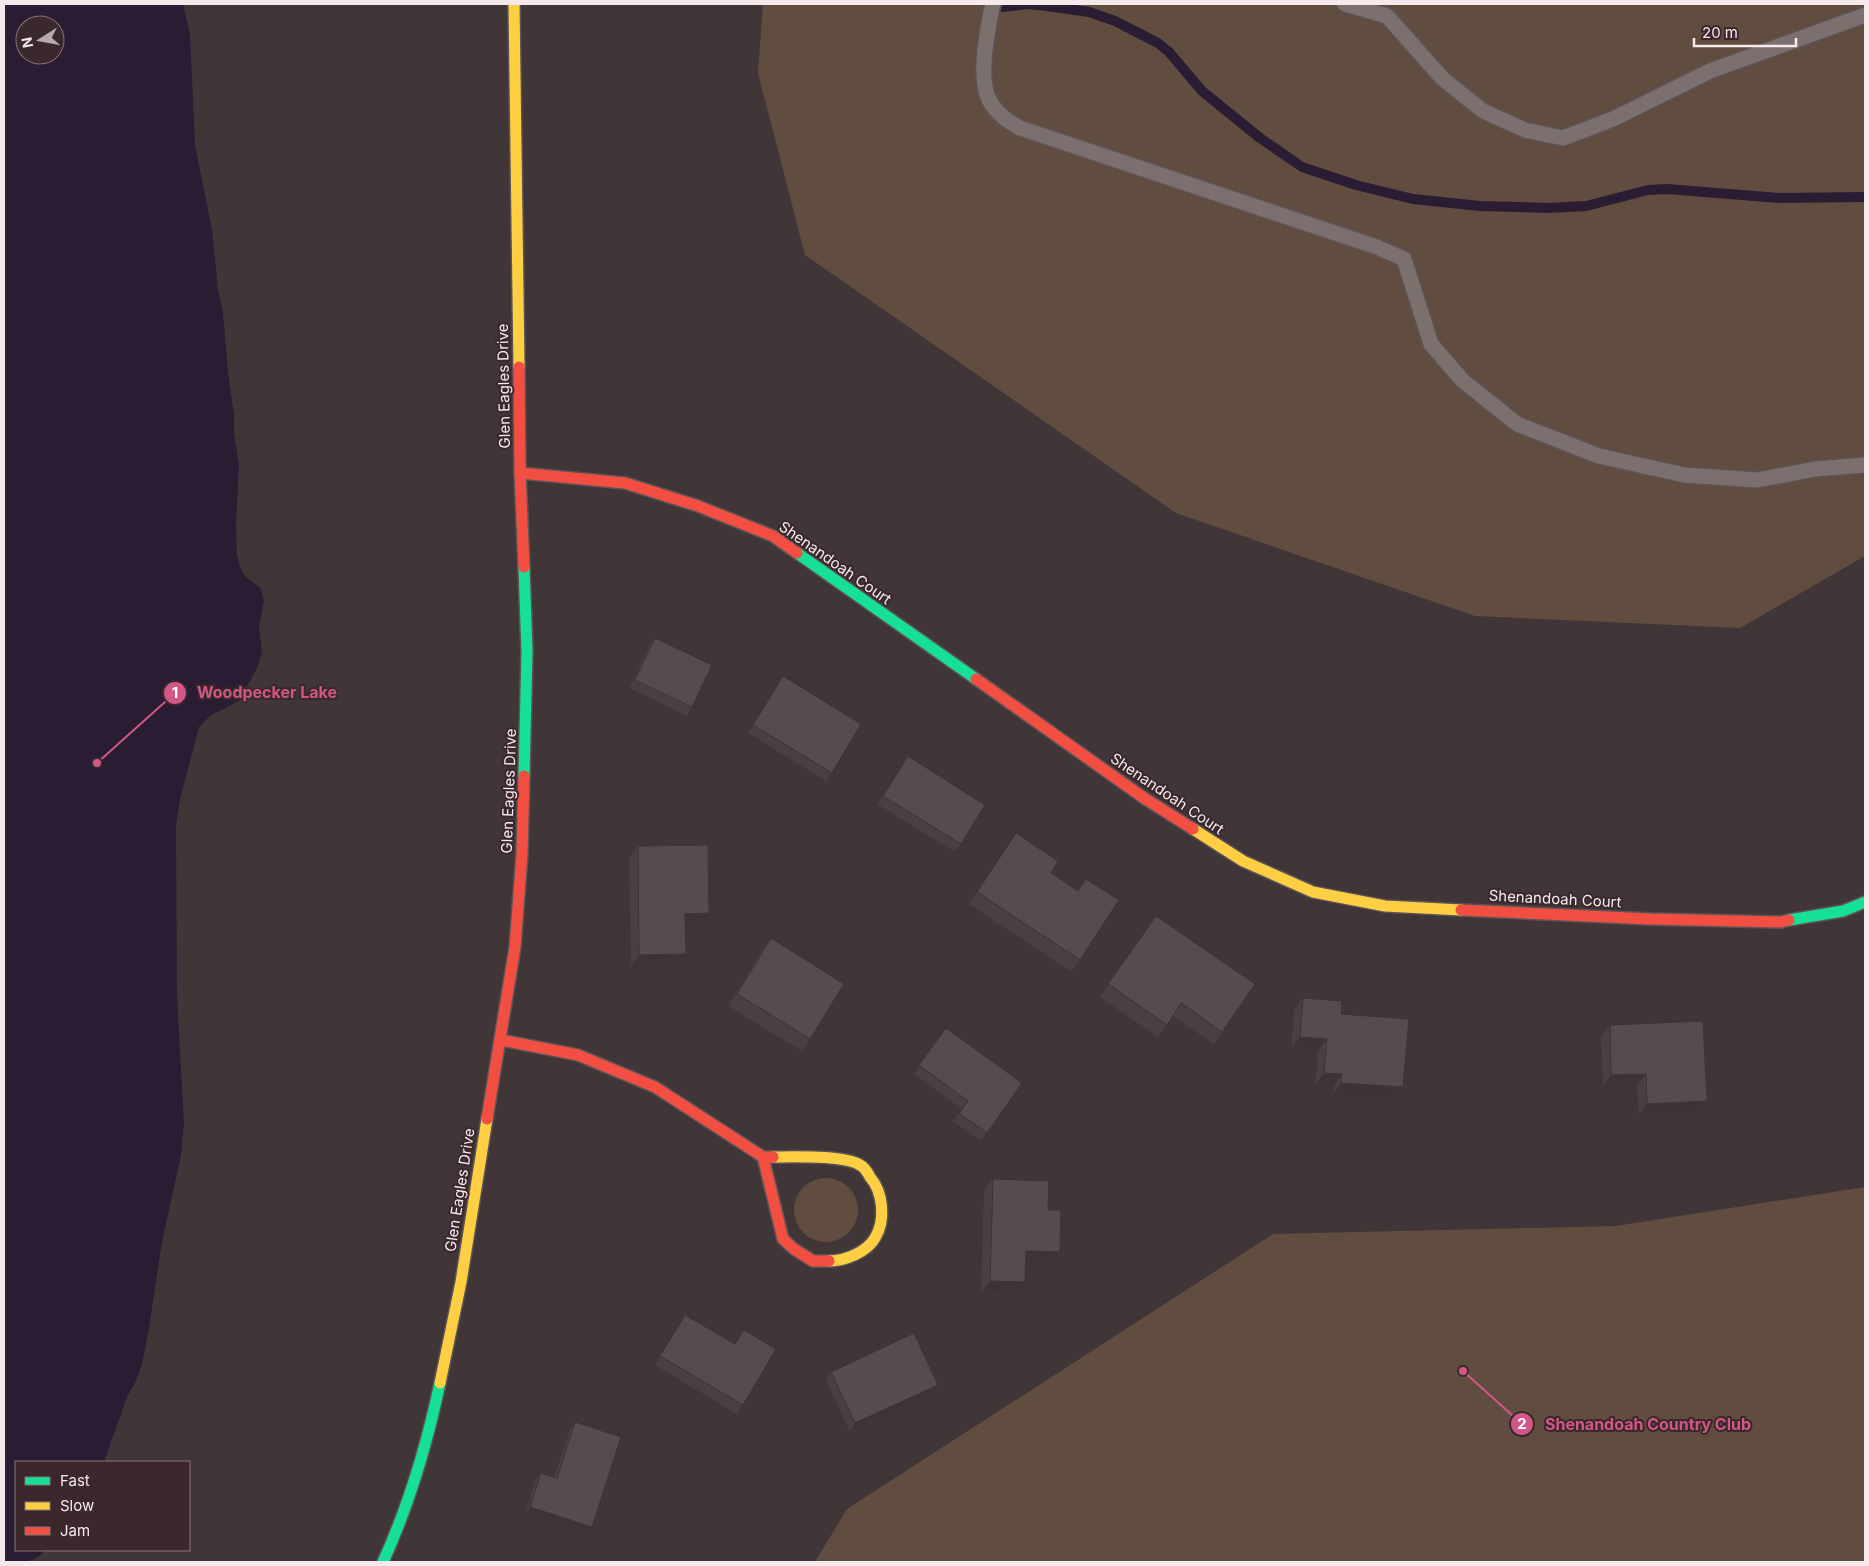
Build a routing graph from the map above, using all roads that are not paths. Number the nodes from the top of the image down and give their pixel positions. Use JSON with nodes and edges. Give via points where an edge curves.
{"nodes":[{"id":1,"x":514,"y":4,"type":"edge"},
{"id":2,"x":993,"y":4,"type":"edge"},
{"id":3,"x":1345,"y":4,"type":"edge"},
{"id":4,"x":1865,"y":15,"type":"edge"},
{"id":5,"x":1865,"y":465,"type":"edge"},
{"id":6,"x":520,"y":473,"type":"junction"},
{"id":7,"x":1865,"y":902,"type":"edge"},
{"id":8,"x":501,"y":1040,"type":"junction"},
{"id":9,"x":763,"y":1158,"type":"junction"},
{"id":10,"x":383,"y":1562,"type":"edge"}],
"edges":[{"from":1,"to":6,"type":"street","name":"Glen Eagles Drive"},
{"from":2,"to":5,"type":"lane","via":[[983,68],[984,84],[988,98],[1005,120],[1020,128],[1377,247],[1404,259],[1431,344],[1462,380],[1517,424],[1599,456],[1684,475],[1757,480],[1815,469]]},
{"from":3,"to":4,"type":"lane","via":[[1387,16],[1443,79],[1483,111],[1525,130],[1563,138],[1613,119],[1710,71]]},
{"from":6,"to":7,"type":"street","name":"Shenandoah Court","via":[[625,483],[698,506],[772,536],[1144,798],[1243,861],[1313,892],[1385,906],[1772,922],[1843,911]]},
{"from":6,"to":8,"type":"street","name":"Glen Eagles Drive","via":[[527,652],[523,844],[515,947]]},
{"from":8,"to":9,"type":"street","via":[[578,1055],[655,1087]]},
{"from":8,"to":10,"type":"street","name":"Glen Eagles Drive","via":[[461,1282],[433,1417],[400,1525]]},
{"from":9,"to":9,"type":"street","via":[[782,1239],[794,1249],[813,1261],[835,1261],[856,1255],[875,1238],[883,1212],[877,1185],[861,1166],[834,1158]]}]}
